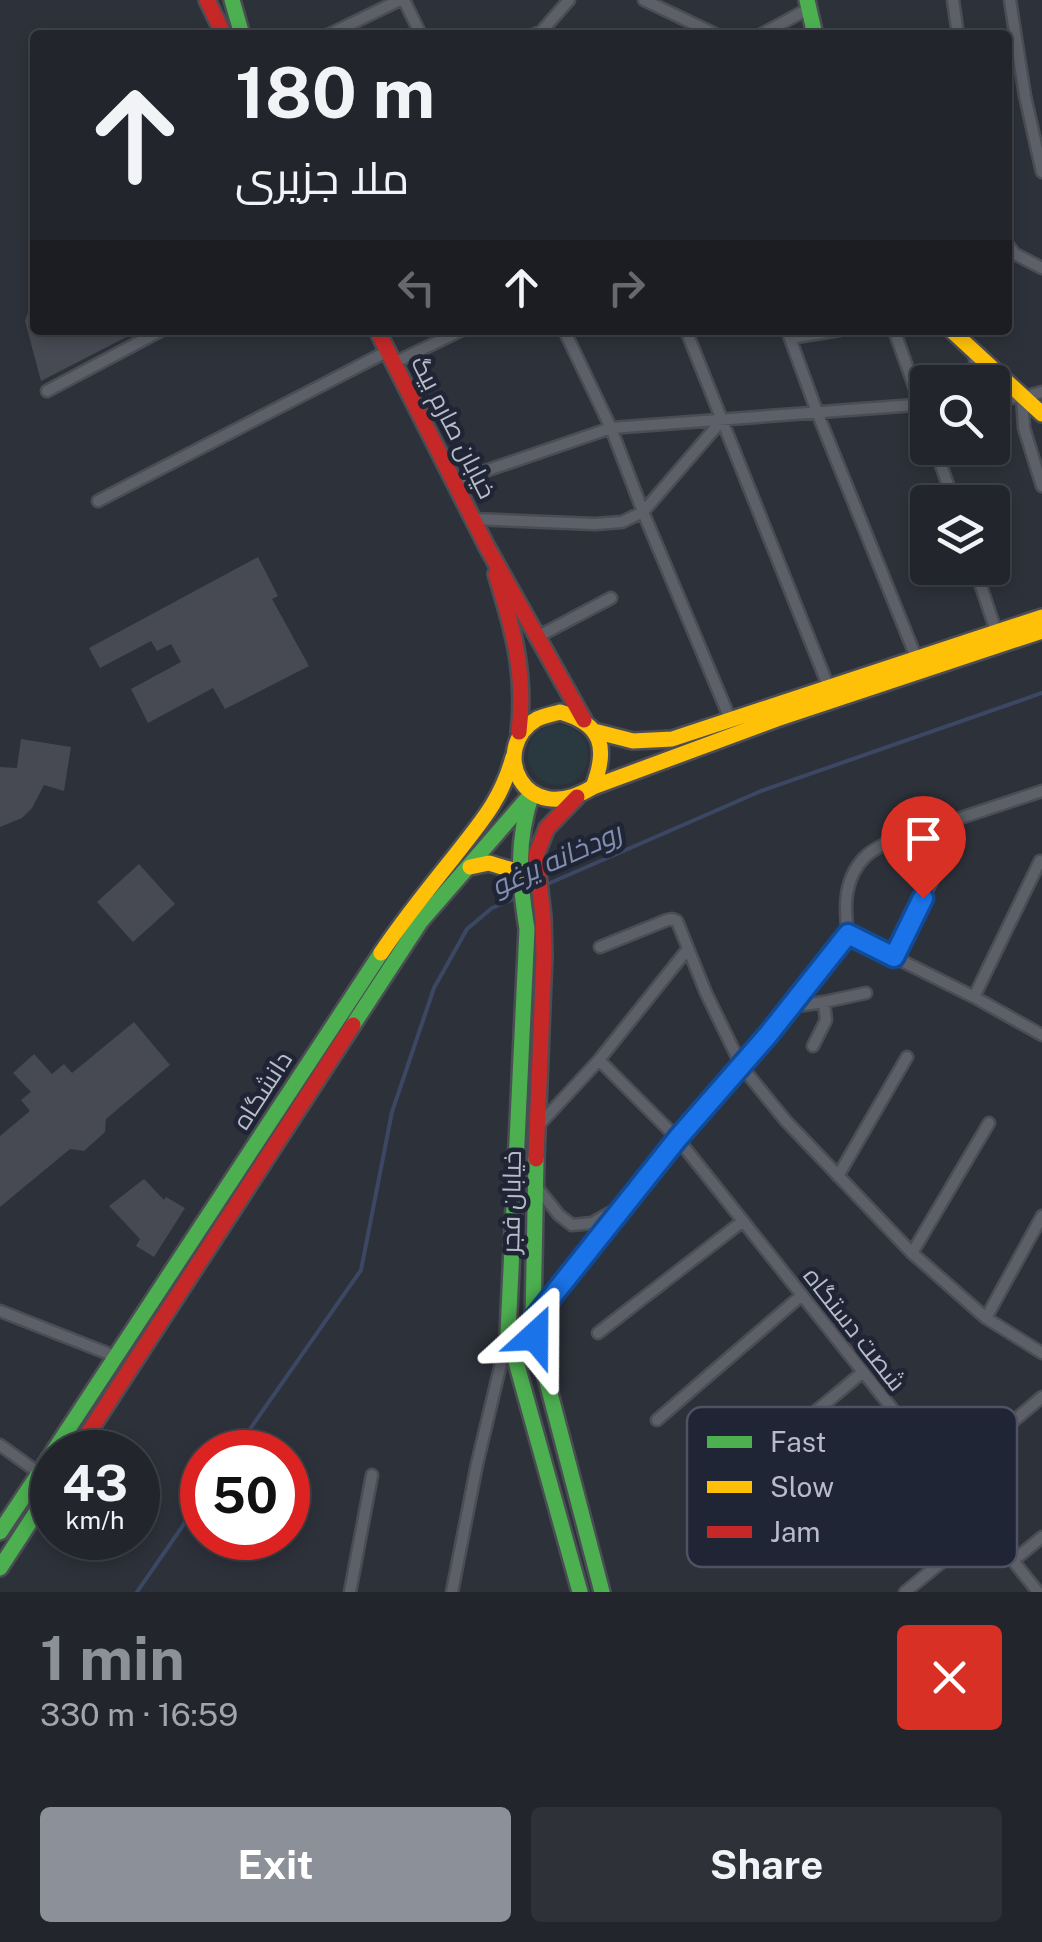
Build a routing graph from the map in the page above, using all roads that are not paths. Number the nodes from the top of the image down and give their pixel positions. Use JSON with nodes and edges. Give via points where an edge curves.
{"nodes":[{"id":1,"x":208,"y":0,"type":"edge"},
{"id":2,"x":232,"y":0,"type":"edge"},
{"id":3,"x":402,"y":0,"type":"edge"},
{"id":4,"x":569,"y":0,"type":"edge"},
{"id":5,"x":644,"y":0,"type":"edge"},
{"id":6,"x":953,"y":0,"type":"edge"},
{"id":7,"x":1010,"y":0,"type":"edge"},
{"id":8,"x":808,"y":4,"type":"edge"},
{"id":9,"x":222,"y":30,"type":"edge"},
{"id":10,"x":241,"y":30,"type":"edge"},
{"id":11,"x":339,"y":30,"type":"edge"},
{"id":12,"x":418,"y":30,"type":"edge"},
{"id":13,"x":543,"y":30,"type":"edge"},
{"id":14,"x":707,"y":30,"type":"edge"},
{"id":15,"x":768,"y":30,"type":"edge"},
{"id":16,"x":813,"y":30,"type":"edge"},
{"id":17,"x":957,"y":30,"type":"edge"},
{"id":18,"x":1042,"y":172,"type":"edge"},
{"id":19,"x":1012,"y":250,"type":"edge"},
{"id":20,"x":1042,"y":268,"type":"edge"},
{"id":21,"x":153,"y":335,"type":"edge"},
{"id":22,"x":380,"y":335,"type":"edge"},
{"id":23,"x":449,"y":335,"type":"edge"},
{"id":24,"x":566,"y":335,"type":"edge"},
{"id":25,"x":688,"y":335,"type":"edge"},
{"id":26,"x":789,"y":335,"type":"edge"},
{"id":27,"x":896,"y":335,"type":"edge"},
{"id":28,"x":956,"y":335,"type":"edge"},
{"id":29,"x":974,"y":351,"type":"junction"},
{"id":30,"x":391,"y":357,"type":"junction"},
{"id":31,"x":976,"y":365,"type":"edge"},
{"id":32,"x":910,"y":369,"type":"edge"},
{"id":33,"x":47,"y":391,"type":"dead end"},
{"id":34,"x":1042,"y":392,"type":"edge"},
{"id":35,"x":1023,"y":397,"type":"junction"},
{"id":36,"x":1010,"y":398,"type":"edge"},
{"id":37,"x":910,"y":405,"type":"edge"},
{"id":38,"x":817,"y":412,"type":"junction"},
{"id":39,"x":1042,"y":414,"type":"edge"},
{"id":40,"x":723,"y":419,"type":"junction"},
{"id":41,"x":611,"y":428,"type":"junction"},
{"id":42,"x":453,"y":482,"type":"junction"},
{"id":43,"x":1042,"y":486,"type":"edge"},
{"id":44,"x":98,"y":501,"type":"dead end"},
{"id":45,"x":643,"y":512,"type":"junction"},
{"id":46,"x":474,"y":519,"type":"junction"},
{"id":47,"x":487,"y":547,"type":"junction"},
{"id":48,"x":981,"y":585,"type":"edge"},
{"id":49,"x":611,"y":598,"type":"dead end"},
{"id":50,"x":1042,"y":617,"type":"edge"},
{"id":51,"x":996,"y":631,"type":"junction"},
{"id":52,"x":1042,"y":631,"type":"edge"},
{"id":53,"x":539,"y":636,"type":"junction"},
{"id":54,"x":916,"y":657,"type":"junction"},
{"id":55,"x":829,"y":688,"type":"junction"},
{"id":56,"x":731,"y":721,"type":"junction"},
{"id":57,"x":589,"y":725,"type":"junction"},
{"id":58,"x":518,"y":737,"type":"junction"},
{"id":59,"x":514,"y":757,"type":"junction"},
{"id":60,"x":593,"y":787,"type":"junction"},
{"id":61,"x":1042,"y":791,"type":"edge"},
{"id":62,"x":532,"y":793,"type":"junction"},
{"id":63,"x":577,"y":796,"type":"junction"},
{"id":64,"x":1040,"y":861,"type":"edge"},
{"id":65,"x":466,"y":868,"type":"junction"},
{"id":66,"x":938,"y":869,"type":"dead end"},
{"id":67,"x":518,"y":874,"type":"junction"},
{"id":68,"x":848,"y":934,"type":"junction"},
{"id":69,"x":600,"y":947,"type":"dead end"},
{"id":70,"x":688,"y":950,"type":"junction"},
{"id":71,"x":894,"y":957,"type":"junction"},
{"id":72,"x":866,"y":993,"type":"dead end"},
{"id":73,"x":974,"y":997,"type":"junction"},
{"id":74,"x":824,"y":1002,"type":"junction"},
{"id":75,"x":790,"y":1007,"type":"junction"},
{"id":76,"x":1042,"y":1035,"type":"edge"},
{"id":77,"x":814,"y":1046,"type":"dead end"},
{"id":78,"x":907,"y":1057,"type":"dead end"},
{"id":79,"x":599,"y":1060,"type":"junction"},
{"id":80,"x":742,"y":1067,"type":"junction"},
{"id":81,"x":988,"y":1123,"type":"dead end"},
{"id":82,"x":538,"y":1126,"type":"junction"},
{"id":83,"x":678,"y":1138,"type":"junction"},
{"id":84,"x":838,"y":1176,"type":"junction"},
{"id":85,"x":536,"y":1186,"type":"junction"},
{"id":86,"x":624,"y":1204,"type":"junction"},
{"id":87,"x":1042,"y":1216,"type":"edge"},
{"id":88,"x":743,"y":1221,"type":"junction"},
{"id":89,"x":912,"y":1253,"type":"junction"},
{"id":90,"x":802,"y":1295,"type":"junction"},
{"id":91,"x":4,"y":1313,"type":"edge"},
{"id":92,"x":986,"y":1318,"type":"junction"},
{"id":93,"x":534,"y":1319,"type":"junction"},
{"id":94,"x":0,"y":1327,"type":"edge"},
{"id":95,"x":508,"y":1333,"type":"junction"},
{"id":96,"x":598,"y":1333,"type":"dead end"},
{"id":97,"x":1042,"y":1354,"type":"edge"},
{"id":98,"x":117,"y":1357,"type":"junction"},
{"id":99,"x":132,"y":1367,"type":"junction"},
{"id":100,"x":863,"y":1372,"type":"junction"},
{"id":101,"x":1042,"y":1396,"type":"edge"},
{"id":102,"x":821,"y":1407,"type":"edge"},
{"id":103,"x":891,"y":1407,"type":"edge"},
{"id":104,"x":1017,"y":1417,"type":"edge"},
{"id":105,"x":656,"y":1420,"type":"dead end"},
{"id":106,"x":68,"y":1430,"type":"edge"},
{"id":107,"x":90,"y":1430,"type":"edge"},
{"id":108,"x":0,"y":1445,"type":"edge"},
{"id":109,"x":30,"y":1468,"type":"edge"},
{"id":110,"x":372,"y":1475,"type":"dead end"},
{"id":111,"x":30,"y":1501,"type":"edge"},
{"id":112,"x":30,"y":1517,"type":"edge"},
{"id":113,"x":0,"y":1532,"type":"edge"},
{"id":114,"x":1042,"y":1538,"type":"edge"},
{"id":115,"x":16,"y":1544,"type":"junction"},
{"id":116,"x":1017,"y":1559,"type":"edge"},
{"id":117,"x":1017,"y":1565,"type":"edge"},
{"id":118,"x":936,"y":1567,"type":"edge"},
{"id":119,"x":0,"y":1568,"type":"edge"},
{"id":120,"x":350,"y":1592,"type":"edge"},
{"id":121,"x":452,"y":1592,"type":"edge"},
{"id":122,"x":580,"y":1592,"type":"edge"},
{"id":123,"x":602,"y":1592,"type":"edge"},
{"id":124,"x":905,"y":1592,"type":"edge"},
{"id":125,"x":1038,"y":1592,"type":"edge"}],
"edges":[{"from":1,"to":9,"type":"main road"},
{"from":2,"to":10,"type":"main road"},
{"from":3,"to":11,"type":"street"},
{"from":3,"to":12,"type":"street"},
{"from":4,"to":13,"type":"street"},
{"from":5,"to":14,"type":"street"},
{"from":6,"to":17,"type":"street"},
{"from":7,"to":18,"type":"street"},
{"from":8,"to":15,"type":"street"},
{"from":8,"to":16,"type":"main road"},
{"from":19,"to":20,"type":"street"},
{"from":21,"to":33,"type":"street"},
{"from":22,"to":30,"type":"main road","name":"خیابان صارم بیگ"},
{"from":23,"to":30,"type":"street"},
{"from":24,"to":41,"type":"street"},
{"from":25,"to":40,"type":"street"},
{"from":26,"to":38,"type":"street"},
{"from":27,"to":32,"type":"street"},
{"from":28,"to":29,"type":"main road"},
{"from":29,"to":31,"type":"street"},
{"from":29,"to":35,"type":"main road"},
{"from":30,"to":42,"type":"main road","name":"خیابان صارم بیگ"},
{"from":30,"to":44,"type":"street"},
{"from":34,"to":35,"type":"street"},
{"from":35,"to":36,"type":"street"},
{"from":35,"to":39,"type":"main road"},
{"from":35,"to":43,"type":"street","via":[[1024,428]]},
{"from":37,"to":38,"type":"street"},
{"from":38,"to":40,"type":"street"},
{"from":38,"to":54,"type":"street"},
{"from":40,"to":41,"type":"street"},
{"from":40,"to":45,"type":"street"},
{"from":40,"to":55,"type":"street"},
{"from":41,"to":42,"type":"street"},
{"from":41,"to":45,"type":"street"},
{"from":42,"to":46,"type":"main road","name":"خیابان صارم بیگ"},
{"from":45,"to":46,"type":"street","via":[[594,524]]},
{"from":45,"to":56,"type":"street"},
{"from":46,"to":47,"type":"main road","name":"خیابان صارم بیگ"},
{"from":47,"to":53,"type":"main road","name":"خیابان صارم بیگ"},
{"from":47,"to":58,"type":"main road","name":"خیابان صارم بیگ","via":[[520,654]]},
{"from":48,"to":51,"type":"street"},
{"from":49,"to":53,"type":"street"},
{"from":50,"to":51,"type":"main road"},
{"from":51,"to":54,"type":"main road"},
{"from":52,"to":60,"type":"main road"},
{"from":53,"to":57,"type":"main road","name":"خیابان صارم بیگ"},
{"from":54,"to":55,"type":"main road"},
{"from":55,"to":56,"type":"main road"},
{"from":56,"to":57,"type":"main road","via":[[653,742],[615,738]]},
{"from":57,"to":58,"type":"main road","via":[[547,713]]},
{"from":57,"to":60,"type":"main road","via":[[602,759]]},
{"from":58,"to":59,"type":"main road"},
{"from":59,"to":62,"type":"main road","via":[[518,777]]},
{"from":59,"to":98,"type":"main road","name":"دانشگاه","via":[[493,807],[399,926]]},
{"from":60,"to":63,"type":"main road"},
{"from":61,"to":68,"type":"street","via":[[888,842],[866,856],[844,903]]},
{"from":62,"to":63,"type":"main road","via":[[554,801]]},
{"from":62,"to":65,"type":"main road","name":"دانشگاه"},
{"from":62,"to":67,"type":"main road","name":"خیابان فجر"},
{"from":63,"to":82,"type":"main road","name":"خیابان فجر","via":[[538,846],[544,916]]},
{"from":64,"to":73,"type":"street"},
{"from":65,"to":67,"type":"main road","via":[[495,862]]},
{"from":65,"to":99,"type":"main road","name":"دانشگاه","via":[[421,922]]},
{"from":66,"to":71,"type":"street"},
{"from":67,"to":95,"type":"main road","name":"خیابان فجر","via":[[527,929]]},
{"from":68,"to":71,"type":"street"},
{"from":68,"to":75,"type":"street"},
{"from":69,"to":70,"type":"street","via":[[672,919]]},
{"from":70,"to":79,"type":"street"},
{"from":70,"to":80,"type":"street"},
{"from":71,"to":73,"type":"street"},
{"from":72,"to":74,"type":"street"},
{"from":73,"to":76,"type":"street"},
{"from":74,"to":75,"type":"street"},
{"from":74,"to":77,"type":"street","via":[[826,1020]]},
{"from":75,"to":80,"type":"street"},
{"from":78,"to":84,"type":"street"},
{"from":79,"to":82,"type":"street"},
{"from":79,"to":83,"type":"street","name":"شصت دستگاه"},
{"from":80,"to":83,"type":"street"},
{"from":80,"to":84,"type":"street"},
{"from":81,"to":89,"type":"street"},
{"from":82,"to":85,"type":"main road","name":"خیابان فجر"},
{"from":83,"to":86,"type":"street"},
{"from":83,"to":88,"type":"street","name":"شصت دستگاه"},
{"from":84,"to":89,"type":"street"},
{"from":85,"to":86,"type":"street","via":[[572,1225],[592,1223]]},
{"from":85,"to":93,"type":"main road","name":"خیابان فجر"},
{"from":86,"to":93,"type":"street"},
{"from":87,"to":92,"type":"street"},
{"from":88,"to":90,"type":"street","name":"شصت دستگاه"},
{"from":88,"to":96,"type":"street"},
{"from":89,"to":92,"type":"street"},
{"from":90,"to":100,"type":"street","name":"شصت دستگاه"},
{"from":90,"to":105,"type":"street"},
{"from":91,"to":94,"type":"street"},
{"from":91,"to":98,"type":"street"},
{"from":92,"to":97,"type":"street"},
{"from":93,"to":123,"type":"main road","name":"خیابان فجر"},
{"from":95,"to":121,"type":"street"},
{"from":95,"to":122,"type":"main road","name":"خیابان فجر"},
{"from":98,"to":99,"type":"main road"},
{"from":98,"to":106,"type":"main road","name":"دانشگاه"},
{"from":99,"to":107,"type":"main road","name":"دانشگاه"},
{"from":100,"to":102,"type":"street"},
{"from":100,"to":103,"type":"street","name":"شصت دستگاه"},
{"from":101,"to":104,"type":"street"},
{"from":108,"to":109,"type":"street"},
{"from":110,"to":120,"type":"street"},
{"from":111,"to":113,"type":"main road","name":"دانشگاه"},
{"from":112,"to":115,"type":"main road","name":"دانشگاه"},
{"from":113,"to":115,"type":"main road"},
{"from":114,"to":116,"type":"street"},
{"from":115,"to":119,"type":"main road","name":"دانشگاه"},
{"from":117,"to":125,"type":"street","name":"شصت دستگاه"},
{"from":118,"to":124,"type":"street"}]}
